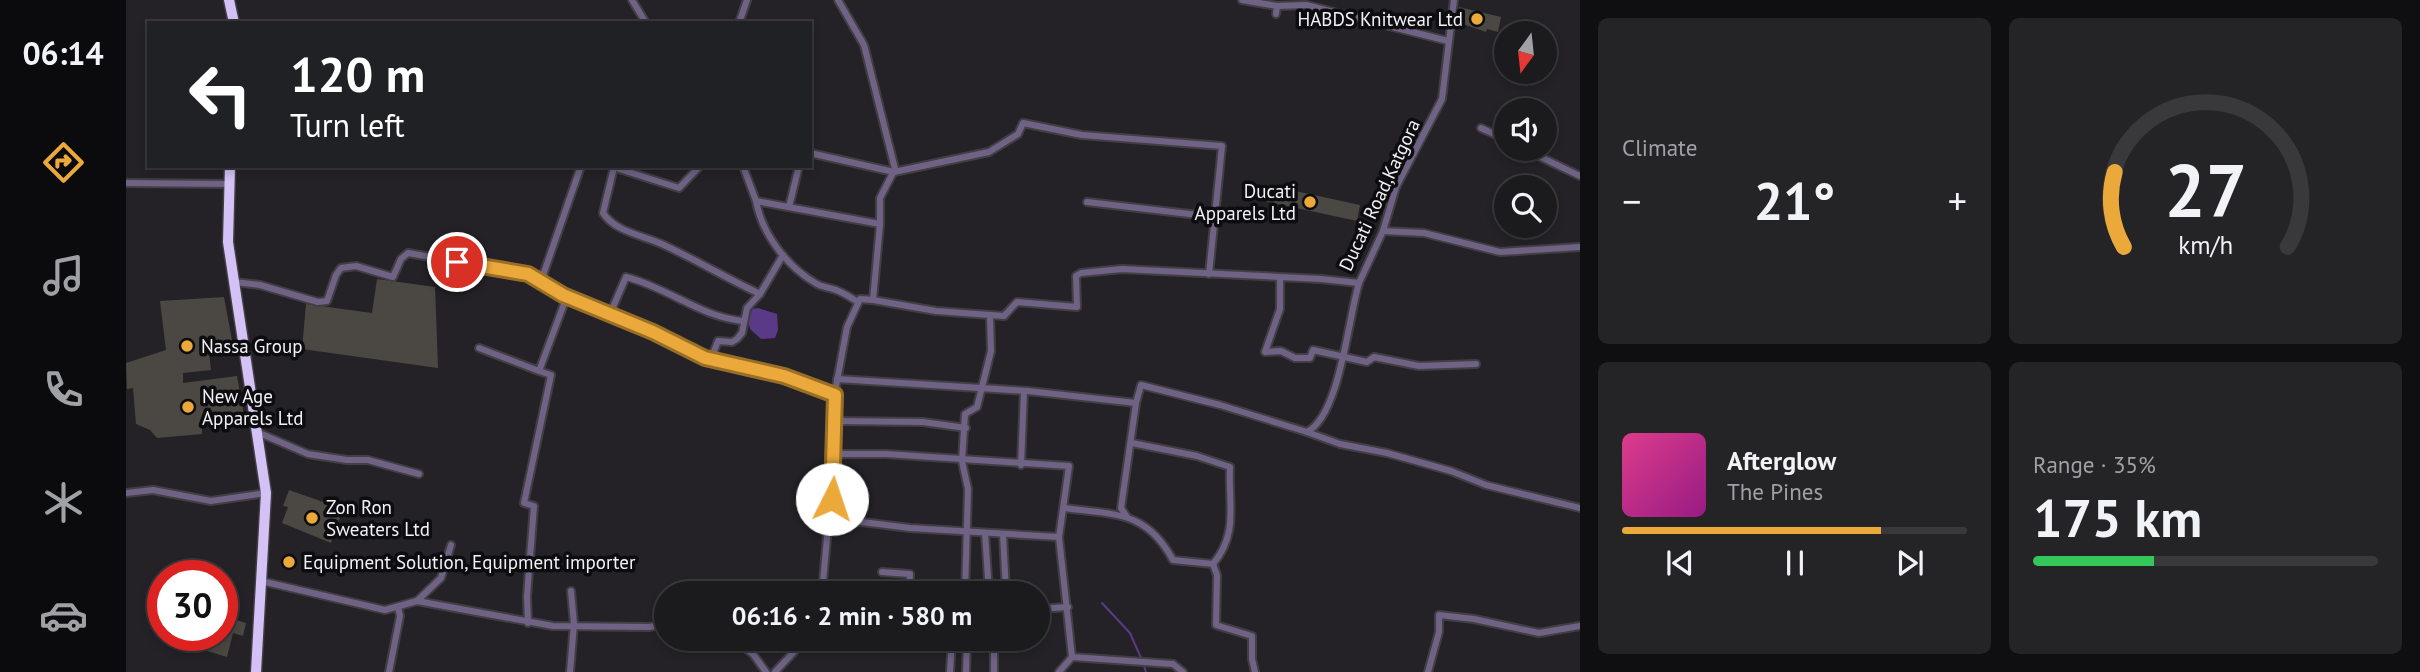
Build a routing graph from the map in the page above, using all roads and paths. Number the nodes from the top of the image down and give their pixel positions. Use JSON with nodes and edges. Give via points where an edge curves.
{"nodes":[{"id":1,"x":229,"y":0,"type":"edge"},
{"id":2,"x":632,"y":0,"type":"edge"},
{"id":3,"x":747,"y":0,"type":"edge"},
{"id":4,"x":838,"y":0,"type":"edge"},
{"id":5,"x":1242,"y":0,"type":"edge"},
{"id":6,"x":1454,"y":0,"type":"edge"},
{"id":7,"x":1276,"y":6,"type":"junction"},
{"id":8,"x":1276,"y":14,"type":"dead end"},
{"id":9,"x":234,"y":21,"type":"edge"},
{"id":10,"x":645,"y":21,"type":"edge"},
{"id":11,"x":740,"y":21,"type":"edge"},
{"id":12,"x":1448,"y":41,"type":"junction"},
{"id":13,"x":1481,"y":128,"type":"dead end"},
{"id":14,"x":1494,"y":134,"type":"edge"},
{"id":15,"x":812,"y":153,"type":"edge"},
{"id":16,"x":1549,"y":161,"type":"edge"},
{"id":17,"x":230,"y":168,"type":"edge"},
{"id":18,"x":580,"y":168,"type":"edge"},
{"id":19,"x":613,"y":168,"type":"edge"},
{"id":20,"x":616,"y":168,"type":"edge"},
{"id":21,"x":698,"y":168,"type":"edge"},
{"id":22,"x":744,"y":168,"type":"edge"},
{"id":23,"x":799,"y":168,"type":"edge"},
{"id":24,"x":894,"y":172,"type":"junction"},
{"id":25,"x":1580,"y":176,"type":"edge"},
{"id":26,"x":126,"y":183,"type":"edge"},
{"id":27,"x":229,"y":184,"type":"junction"},
{"id":28,"x":756,"y":201,"type":"junction"},
{"id":29,"x":1087,"y":202,"type":"dead end"},
{"id":30,"x":789,"y":207,"type":"junction"},
{"id":31,"x":1215,"y":217,"type":"junction"},
{"id":32,"x":880,"y":224,"type":"junction"},
{"id":33,"x":1383,"y":231,"type":"junction"},
{"id":34,"x":1580,"y":247,"type":"edge"},
{"id":35,"x":783,"y":255,"type":"junction"},
{"id":36,"x":1209,"y":274,"type":"junction"},
{"id":37,"x":1280,"y":278,"type":"junction"},
{"id":38,"x":541,"y":281,"type":"junction"},
{"id":39,"x":234,"y":282,"type":"junction"},
{"id":40,"x":1359,"y":283,"type":"junction"},
{"id":41,"x":760,"y":294,"type":"junction"},
{"id":42,"x":567,"y":296,"type":"junction"},
{"id":43,"x":873,"y":300,"type":"junction"},
{"id":44,"x":858,"y":302,"type":"junction"},
{"id":45,"x":610,"y":314,"type":"junction"},
{"id":46,"x":990,"y":315,"type":"junction"},
{"id":47,"x":744,"y":321,"type":"junction"},
{"id":48,"x":479,"y":348,"type":"dead end"},
{"id":49,"x":1344,"y":358,"type":"junction"},
{"id":50,"x":711,"y":359,"type":"junction"},
{"id":51,"x":1476,"y":364,"type":"dead end"},
{"id":52,"x":539,"y":371,"type":"junction"},
{"id":53,"x":837,"y":379,"type":"junction"},
{"id":54,"x":981,"y":388,"type":"junction"},
{"id":55,"x":1024,"y":391,"type":"junction"},
{"id":56,"x":835,"y":395,"type":"junction"},
{"id":57,"x":1136,"y":403,"type":"junction"},
{"id":58,"x":833,"y":421,"type":"junction"},
{"id":59,"x":966,"y":428,"type":"junction"},
{"id":60,"x":257,"y":432,"type":"junction"},
{"id":61,"x":1307,"y":432,"type":"junction"},
{"id":62,"x":1132,"y":443,"type":"junction"},
{"id":63,"x":834,"y":454,"type":"junction"},
{"id":64,"x":962,"y":461,"type":"junction"},
{"id":65,"x":1021,"y":465,"type":"junction"},
{"id":66,"x":419,"y":474,"type":"dead end"},
{"id":67,"x":266,"y":492,"type":"junction"},
{"id":68,"x":126,"y":493,"type":"edge"},
{"id":69,"x":1064,"y":508,"type":"junction"},
{"id":70,"x":1580,"y":508,"type":"edge"},
{"id":71,"x":1127,"y":517,"type":"junction"},
{"id":72,"x":830,"y":518,"type":"junction"},
{"id":73,"x":965,"y":531,"type":"junction"},
{"id":74,"x":985,"y":533,"type":"junction"},
{"id":75,"x":1003,"y":534,"type":"junction"},
{"id":76,"x":1059,"y":537,"type":"junction"},
{"id":77,"x":451,"y":545,"type":"dead end"},
{"id":78,"x":1213,"y":564,"type":"junction"},
{"id":79,"x":882,"y":572,"type":"dead end"},
{"id":80,"x":261,"y":581,"type":"junction"},
{"id":81,"x":823,"y":581,"type":"edge"},
{"id":82,"x":910,"y":581,"type":"edge"},
{"id":83,"x":965,"y":581,"type":"edge"},
{"id":84,"x":988,"y":581,"type":"edge"},
{"id":85,"x":1005,"y":581,"type":"edge"},
{"id":86,"x":570,"y":591,"type":"dead end"},
{"id":87,"x":417,"y":601,"type":"junction"},
{"id":88,"x":398,"y":607,"type":"junction"},
{"id":89,"x":1068,"y":607,"type":"junction"},
{"id":90,"x":1050,"y":608,"type":"edge"},
{"id":91,"x":528,"y":623,"type":"junction"},
{"id":92,"x":574,"y":625,"type":"junction"},
{"id":93,"x":1580,"y":626,"type":"edge"},
{"id":94,"x":654,"y":627,"type":"edge"},
{"id":95,"x":749,"y":651,"type":"edge"},
{"id":96,"x":795,"y":651,"type":"edge"},
{"id":97,"x":951,"y":651,"type":"edge"},
{"id":98,"x":967,"y":651,"type":"edge"},
{"id":99,"x":994,"y":651,"type":"edge"},
{"id":100,"x":1072,"y":657,"type":"junction"},
{"id":101,"x":256,"y":672,"type":"edge"},
{"id":102,"x":389,"y":672,"type":"edge"},
{"id":103,"x":570,"y":672,"type":"edge"},
{"id":104,"x":765,"y":672,"type":"edge"},
{"id":105,"x":775,"y":672,"type":"edge"},
{"id":106,"x":950,"y":672,"type":"edge"},
{"id":107,"x":966,"y":672,"type":"edge"},
{"id":108,"x":994,"y":672,"type":"edge"},
{"id":109,"x":1059,"y":672,"type":"edge"},
{"id":110,"x":1182,"y":672,"type":"edge"},
{"id":111,"x":1255,"y":672,"type":"edge"},
{"id":112,"x":1428,"y":672,"type":"edge"}],
"edges":[{"from":1,"to":9,"type":"highway"},
{"from":2,"to":10,"type":"street"},
{"from":3,"to":11,"type":"street"},
{"from":4,"to":24,"type":"street","via":[[864,45]]},
{"from":5,"to":7,"type":"street"},
{"from":6,"to":12,"type":"street","name":"Ducati Road,Katgora"},
{"from":7,"to":8,"type":"street"},
{"from":7,"to":12,"type":"street","via":[[1306,5]]},
{"from":12,"to":33,"type":"street","name":"Ducati Road,Katgora","via":[[1443,99],[1396,187]]},
{"from":13,"to":14,"type":"street"},
{"from":15,"to":24,"type":"street"},
{"from":16,"to":25,"type":"street"},
{"from":17,"to":27,"type":"highway"},
{"from":18,"to":38,"type":"street"},
{"from":19,"to":41,"type":"street","via":[[603,213],[606,218]]},
{"from":20,"to":21,"type":"street","via":[[679,188]]},
{"from":22,"to":28,"type":"street"},
{"from":23,"to":30,"type":"street"},
{"from":24,"to":31,"type":"street","via":[[989,152],[1018,134],[1023,123],[1082,135],[1222,146]]},
{"from":24,"to":32,"type":"street","via":[[880,198]]},
{"from":26,"to":27,"type":"street"},
{"from":27,"to":39,"type":"highway","via":[[228,242]]},
{"from":28,"to":30,"type":"street"},
{"from":28,"to":35,"type":"street","via":[[759,218]]},
{"from":29,"to":31,"type":"street"},
{"from":30,"to":32,"type":"street"},
{"from":31,"to":36,"type":"street"},
{"from":32,"to":43,"type":"street"},
{"from":33,"to":34,"type":"street","via":[[1424,233],[1500,253]]},
{"from":33,"to":40,"type":"street","name":"Ducati Road,Katgora"},
{"from":35,"to":41,"type":"street"},
{"from":35,"to":44,"type":"street","via":[[820,286]]},
{"from":36,"to":37,"type":"street","name":"Ducati Road,Katgora"},
{"from":36,"to":46,"type":"street","name":"Ducati Road,Katgora","via":[[1122,269],[1081,273],[1076,276],[1077,307],[1017,302],[1004,316]]},
{"from":37,"to":40,"type":"street","name":"Ducati Road,Katgora"},
{"from":37,"to":49,"type":"street","via":[[1280,309],[1265,352],[1310,358],[1313,350]]},
{"from":38,"to":39,"type":"street","via":[[522,272],[408,253],[393,277],[356,266],[341,268],[327,301]]},
{"from":38,"to":42,"type":"street"},
{"from":39,"to":60,"type":"highway"},
{"from":40,"to":49,"type":"street"},
{"from":41,"to":47,"type":"street","via":[[747,308]]},
{"from":42,"to":45,"type":"street"},
{"from":42,"to":52,"type":"street"},
{"from":43,"to":44,"type":"street"},
{"from":43,"to":46,"type":"street"},
{"from":44,"to":53,"type":"street","via":[[847,327]]},
{"from":45,"to":47,"type":"street","via":[[626,276],[714,315]]},
{"from":45,"to":50,"type":"street"},
{"from":46,"to":54,"type":"street","via":[[991,351]]},
{"from":47,"to":50,"type":"street","via":[[737,339],[718,341]]},
{"from":48,"to":52,"type":"street"},
{"from":49,"to":51,"type":"street","via":[[1367,362],[1374,357],[1419,366]]},
{"from":49,"to":61,"type":"street","via":[[1325,414]]},
{"from":50,"to":56,"type":"street","via":[[784,376]]},
{"from":52,"to":91,"type":"street","via":[[551,375],[524,503],[534,506]]},
{"from":53,"to":54,"type":"street"},
{"from":53,"to":56,"type":"street"},
{"from":54,"to":55,"type":"street"},
{"from":54,"to":59,"type":"street","via":[[977,407],[965,414]]},
{"from":55,"to":57,"type":"street"},
{"from":55,"to":65,"type":"street"},
{"from":56,"to":58,"type":"street"},
{"from":57,"to":61,"type":"street","via":[[1141,386]]},
{"from":57,"to":62,"type":"street"},
{"from":58,"to":59,"type":"street","via":[[923,422]]},
{"from":58,"to":63,"type":"street"},
{"from":59,"to":64,"type":"street"},
{"from":60,"to":66,"type":"street","via":[[308,454],[368,460]]},
{"from":60,"to":67,"type":"highway"},
{"from":61,"to":70,"type":"street"},
{"from":62,"to":71,"type":"street","via":[[1121,508]]},
{"from":62,"to":78,"type":"street","via":[[1230,467],[1228,538]]},
{"from":63,"to":64,"type":"street"},
{"from":63,"to":72,"type":"street"},
{"from":64,"to":65,"type":"street"},
{"from":64,"to":73,"type":"street","via":[[968,489]]},
{"from":65,"to":69,"type":"street","via":[[1069,466]]},
{"from":67,"to":68,"type":"street","via":[[211,501],[153,489]]},
{"from":67,"to":80,"type":"highway"},
{"from":69,"to":71,"type":"street"},
{"from":69,"to":76,"type":"street"},
{"from":71,"to":78,"type":"street","via":[[1151,529],[1173,560]]},
{"from":72,"to":73,"type":"street"},
{"from":72,"to":81,"type":"street"},
{"from":73,"to":74,"type":"street"},
{"from":73,"to":83,"type":"street"},
{"from":74,"to":75,"type":"street"},
{"from":74,"to":84,"type":"street"},
{"from":75,"to":76,"type":"street"},
{"from":75,"to":85,"type":"street"},
{"from":76,"to":89,"type":"street"},
{"from":77,"to":87,"type":"street","via":[[441,578]]},
{"from":78,"to":111,"type":"street","via":[[1216,625],[1252,636]]},
{"from":79,"to":82,"type":"street","via":[[910,574]]},
{"from":80,"to":88,"type":"street","via":[[385,610]]},
{"from":80,"to":101,"type":"highway"},
{"from":86,"to":92,"type":"street"},
{"from":87,"to":88,"type":"street"},
{"from":87,"to":91,"type":"street"},
{"from":88,"to":102,"type":"street"},
{"from":89,"to":90,"type":"street"},
{"from":89,"to":100,"type":"street"},
{"from":91,"to":92,"type":"street"},
{"from":92,"to":94,"type":"street"},
{"from":92,"to":103,"type":"street"},
{"from":93,"to":112,"type":"street","via":[[1539,633],[1439,615]]},
{"from":95,"to":104,"type":"street"},
{"from":96,"to":105,"type":"street"},
{"from":97,"to":106,"type":"street"},
{"from":98,"to":107,"type":"street"},
{"from":99,"to":108,"type":"street"},
{"from":100,"to":109,"type":"street"},
{"from":100,"to":110,"type":"street","via":[[1173,664]]}]}
